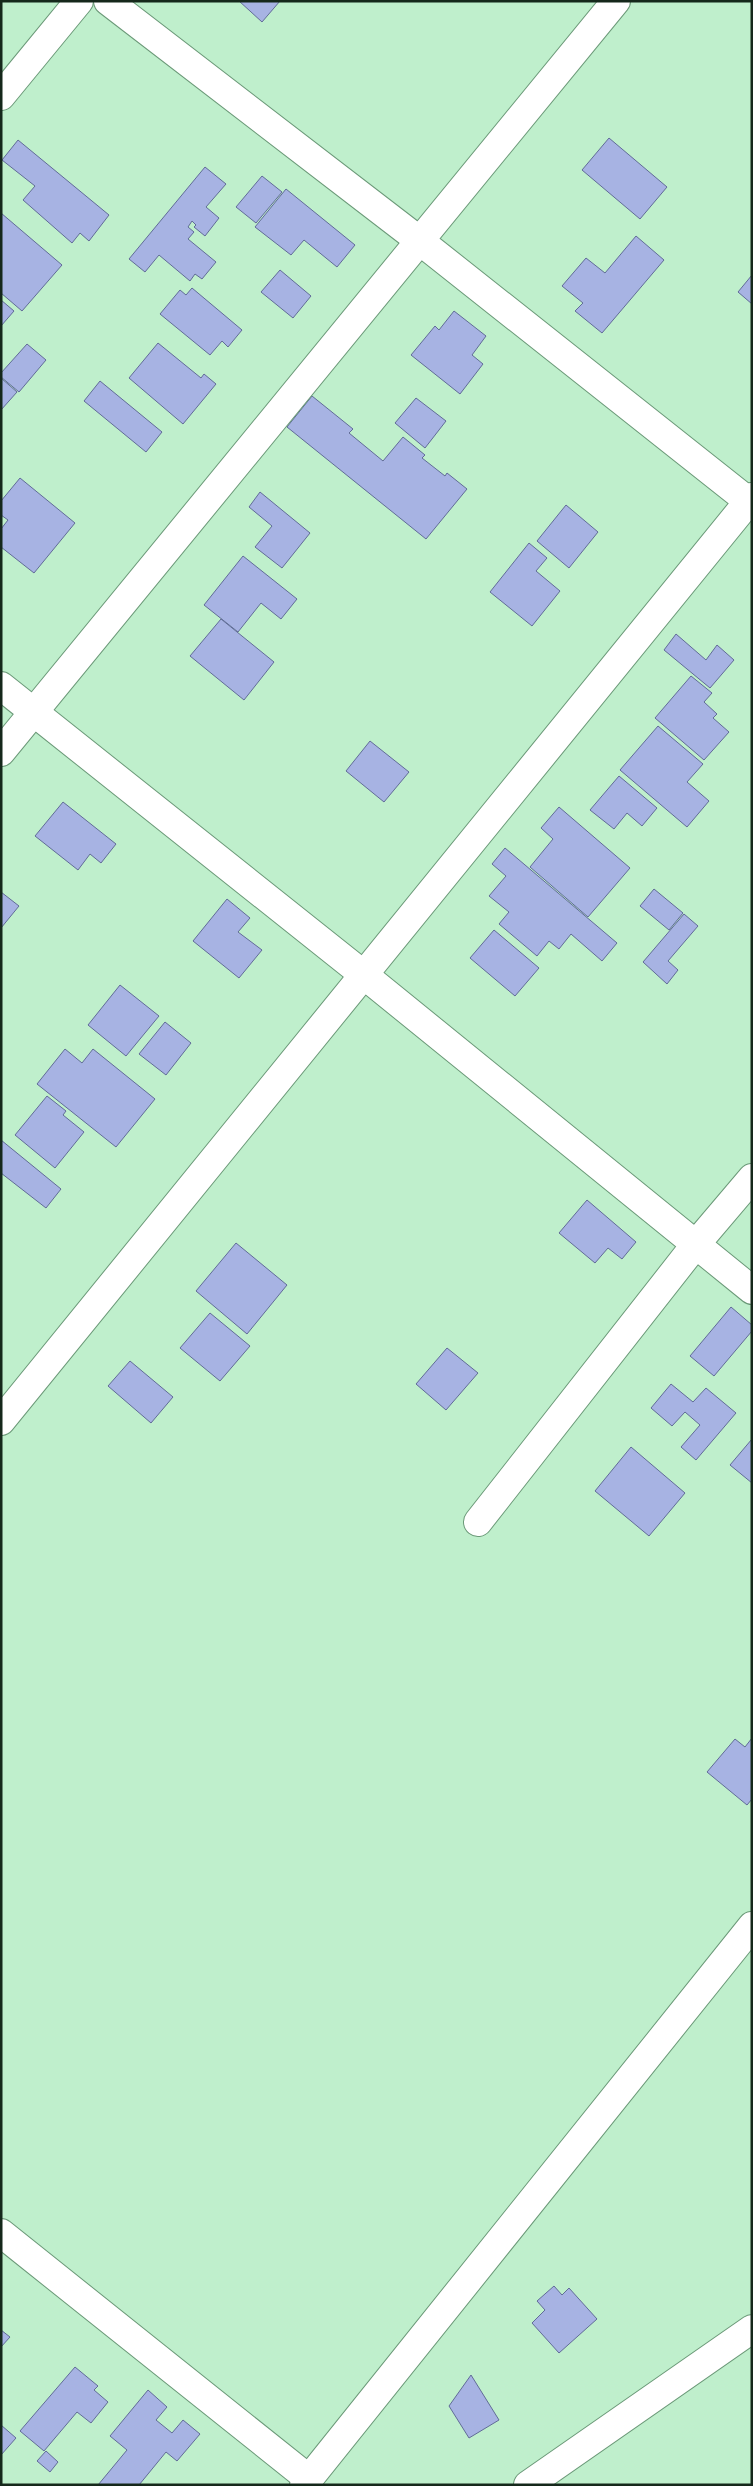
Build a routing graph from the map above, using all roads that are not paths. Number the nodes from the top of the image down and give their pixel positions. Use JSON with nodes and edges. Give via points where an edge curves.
{"nodes":[{"id":1,"x":78,"y":1,"type":"edge"},
{"id":2,"x":108,"y":1,"type":"edge"},
{"id":3,"x":616,"y":1,"type":"edge"},
{"id":4,"x":1,"y":96,"type":"edge"},
{"id":5,"x":420,"y":241,"type":"junction"},
{"id":6,"x":751,"y":501,"type":"edge"},
{"id":7,"x":1,"y":686,"type":"edge"},
{"id":8,"x":33,"y":713,"type":"junction"},
{"id":9,"x":1,"y":752,"type":"edge"},
{"id":10,"x":364,"y":975,"type":"junction"},
{"id":11,"x":752,"y":1178,"type":"edge"},
{"id":12,"x":696,"y":1244,"type":"junction"},
{"id":13,"x":752,"y":1290,"type":"edge"},
{"id":14,"x":1,"y":1421,"type":"edge"},
{"id":15,"x":478,"y":1522,"type":"dead end"},
{"id":16,"x":752,"y":1926,"type":"edge"},
{"id":17,"x":1,"y":2233,"type":"edge"},
{"id":18,"x":752,"y":2329,"type":"edge"},
{"id":19,"x":307,"y":2482,"type":"edge"},
{"id":20,"x":528,"y":2485,"type":"edge"}],
"edges":[{"from":1,"to":4,"type":"street"},
{"from":2,"to":5,"type":"street"},
{"from":3,"to":5,"type":"street"},
{"from":5,"to":6,"type":"street"},
{"from":5,"to":8,"type":"street"},
{"from":6,"to":10,"type":"street"},
{"from":7,"to":8,"type":"street"},
{"from":8,"to":9,"type":"street"},
{"from":8,"to":10,"type":"street"},
{"from":10,"to":12,"type":"street"},
{"from":10,"to":14,"type":"street"},
{"from":11,"to":12,"type":"street"},
{"from":12,"to":13,"type":"street"},
{"from":12,"to":15,"type":"street"},
{"from":16,"to":19,"type":"street"},
{"from":17,"to":19,"type":"street"},
{"from":18,"to":20,"type":"street"}]}
